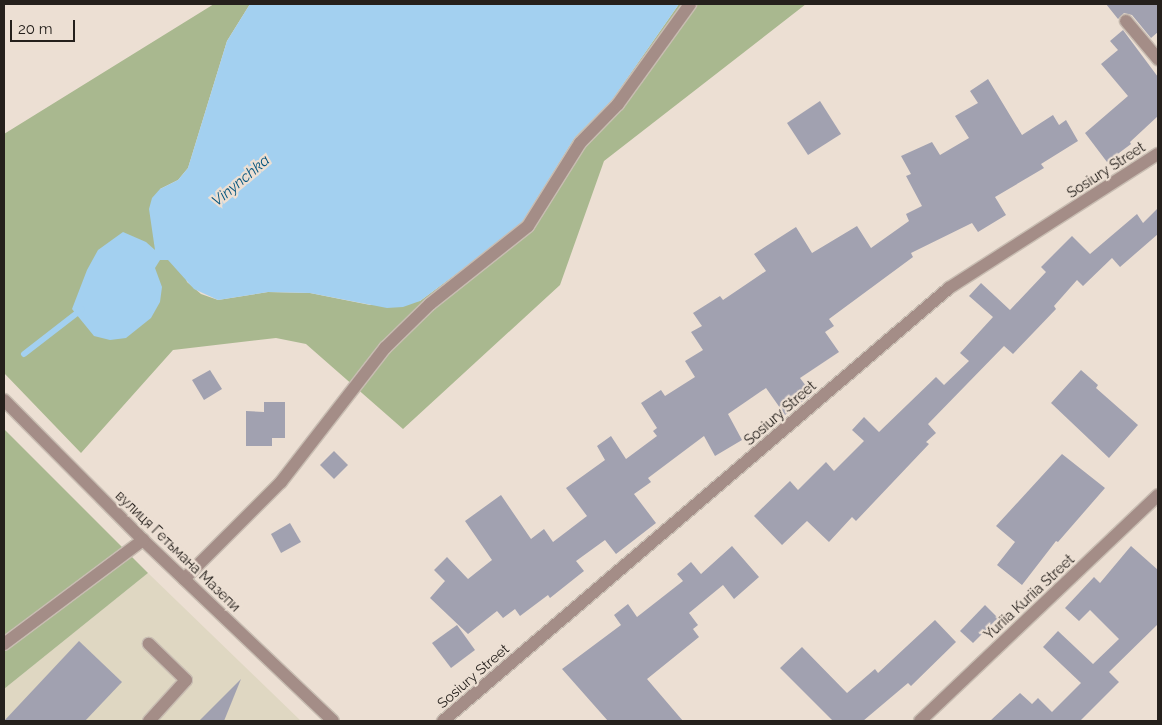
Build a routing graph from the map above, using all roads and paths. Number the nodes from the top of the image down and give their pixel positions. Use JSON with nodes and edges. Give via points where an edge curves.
{"nodes":[{"id":1,"x":690,"y":4,"type":"edge"},
{"id":2,"x":1126,"y":21,"type":"dead end"},
{"id":3,"x":1158,"y":59,"type":"edge"},
{"id":4,"x":1158,"y":154,"type":"edge"},
{"id":5,"x":4,"y":400,"type":"edge"},
{"id":6,"x":1158,"y":495,"type":"edge"},
{"id":7,"x":143,"y":540,"type":"junction"},
{"id":8,"x":184,"y":579,"type":"junction"},
{"id":9,"x":4,"y":644,"type":"edge"},
{"id":10,"x":149,"y":644,"type":"dead end"},
{"id":11,"x":149,"y":721,"type":"edge"},
{"id":12,"x":333,"y":721,"type":"edge"},
{"id":13,"x":443,"y":721,"type":"edge"},
{"id":14,"x":920,"y":721,"type":"edge"}],
"edges":[{"from":1,"to":8,"type":"street","via":[[618,104],[580,143],[528,226],[430,304],[385,348],[281,482]]},
{"from":2,"to":3,"type":"street"},
{"from":4,"to":13,"type":"street","name":"Sosiury Street","via":[[949,288]]},
{"from":5,"to":7,"type":"street","name":"вулиця Гетьмана Мазепи"},
{"from":6,"to":14,"type":"street","name":"Yuriia Kuriia Street"},
{"from":7,"to":8,"type":"street","name":"вулиця Гетьмана Мазепи"},
{"from":7,"to":9,"type":"street"},
{"from":8,"to":12,"type":"street","name":"вулиця Гетьмана Мазепи"},
{"from":10,"to":11,"type":"street","via":[[186,680]]}]}
